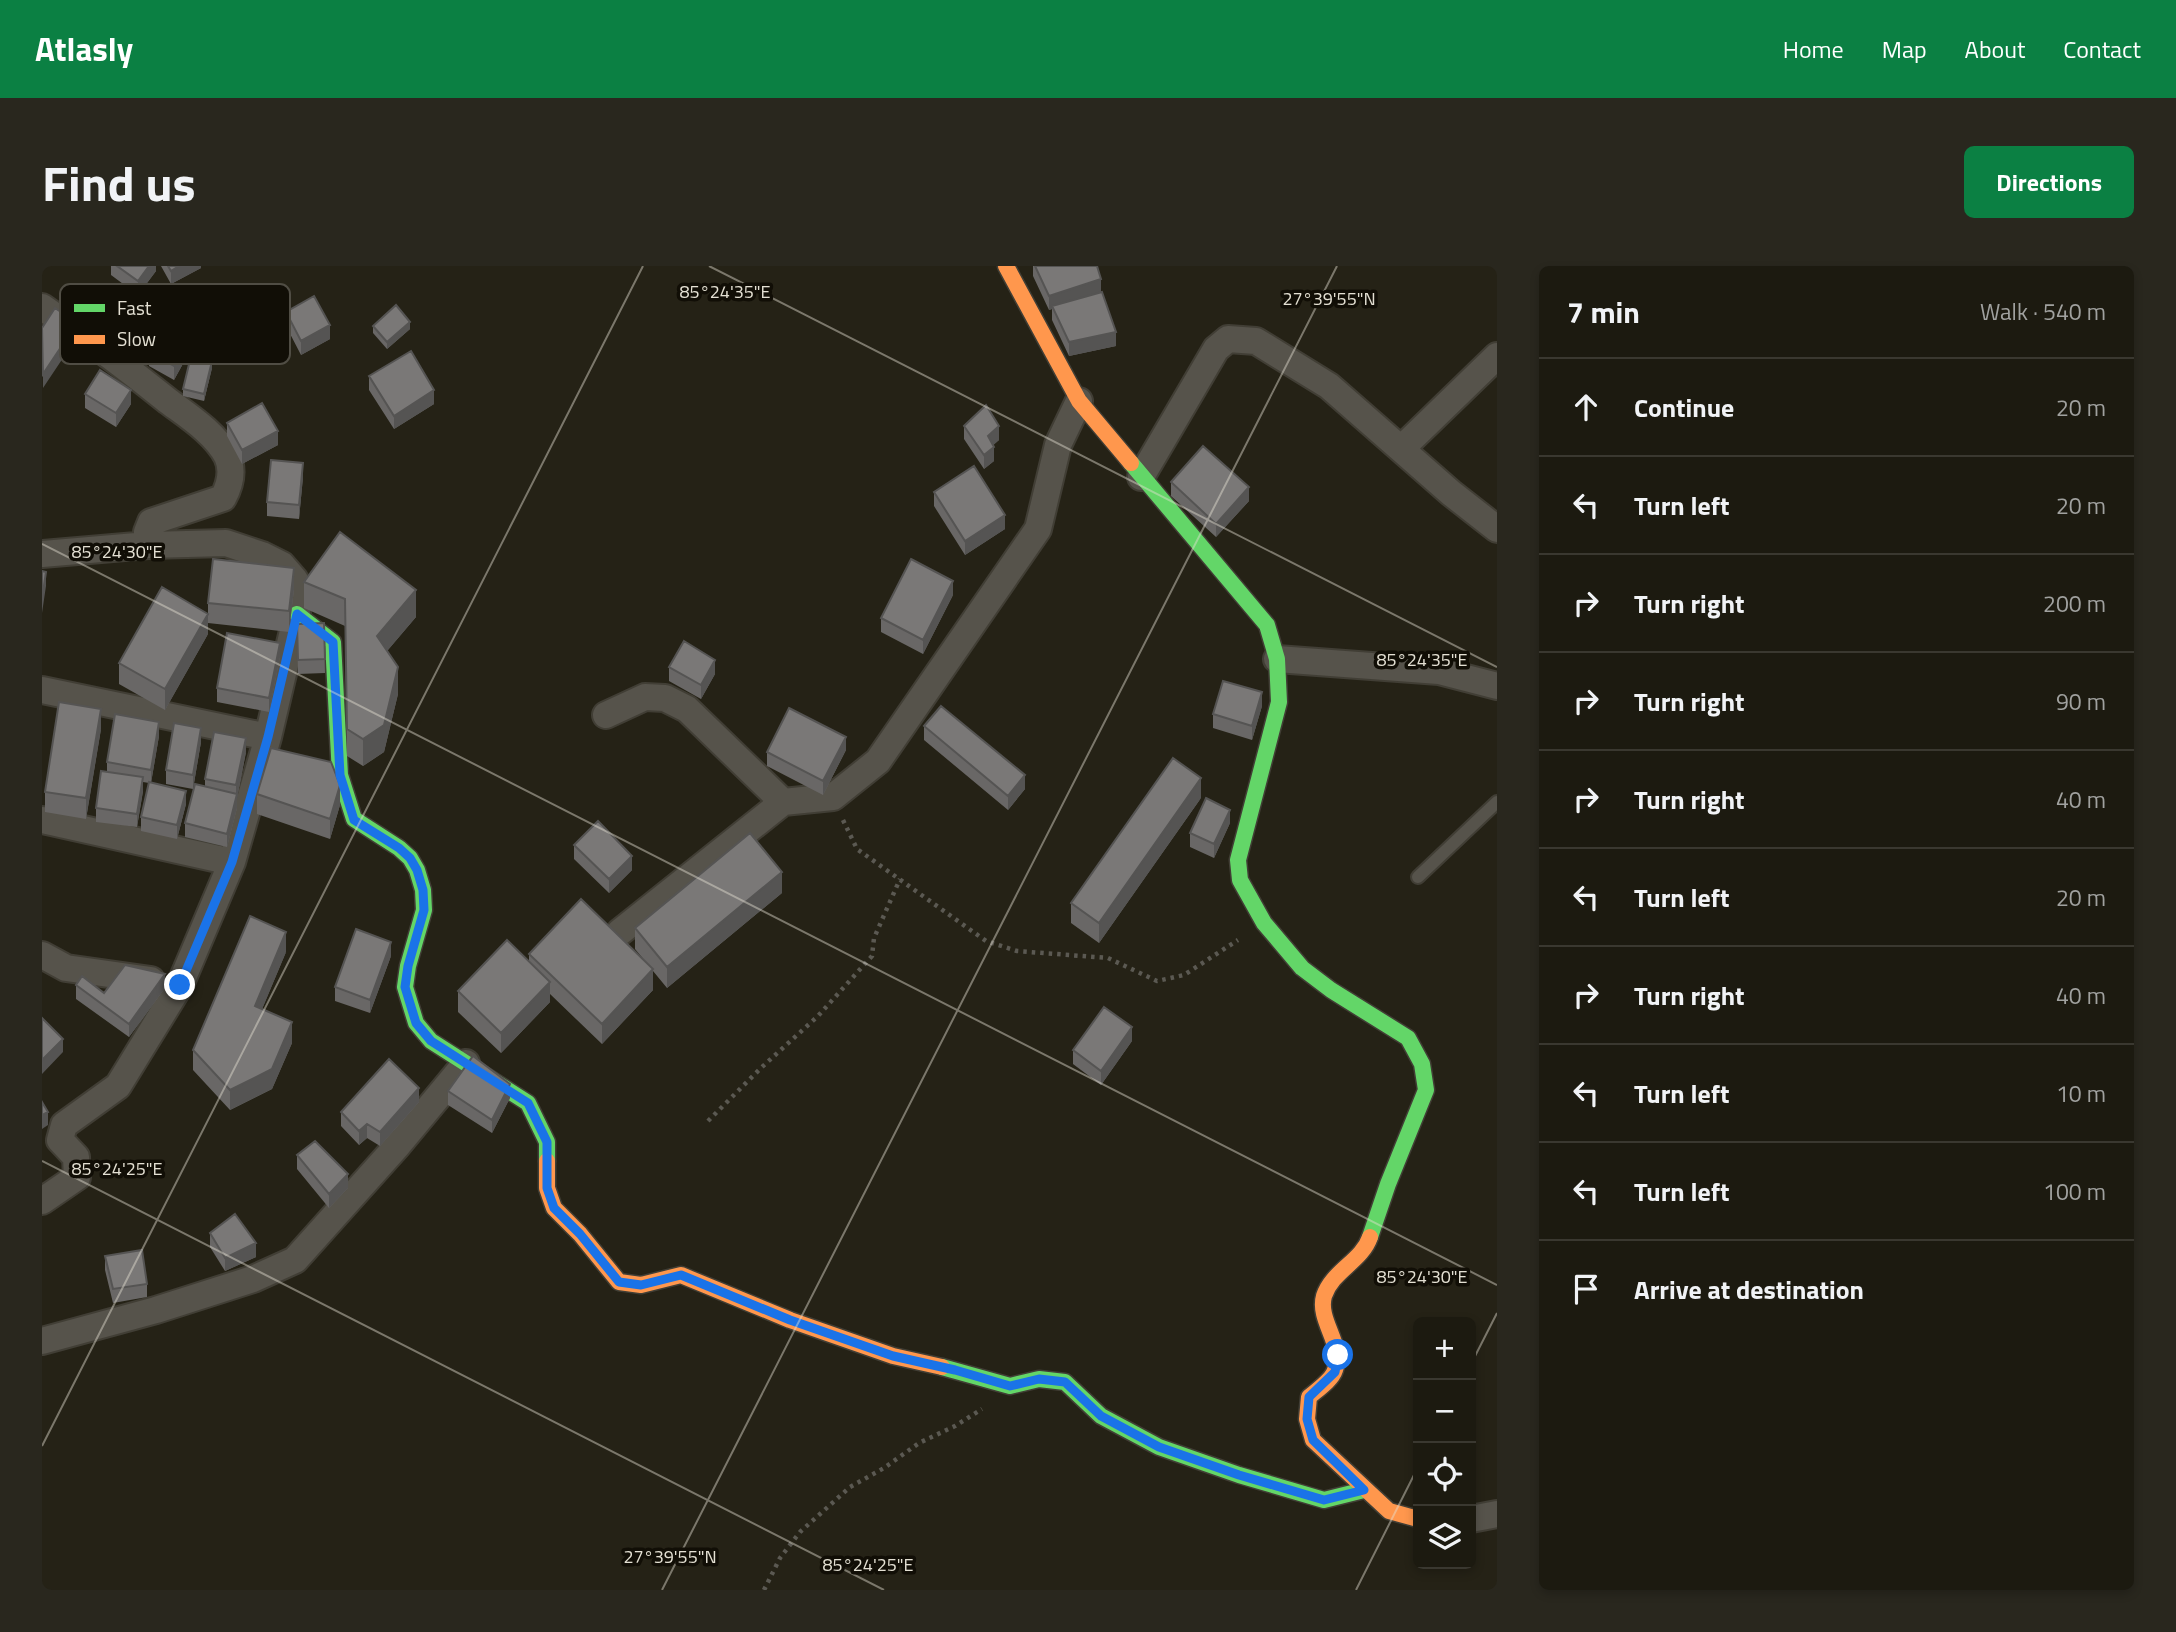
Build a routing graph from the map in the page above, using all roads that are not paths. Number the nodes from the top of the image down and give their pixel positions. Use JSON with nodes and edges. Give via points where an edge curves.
{"nodes":[{"id":1,"x":1006,"y":266,"type":"edge"},
{"id":2,"x":42,"y":307,"type":"edge"},
{"id":3,"x":60,"y":319,"type":"edge"},
{"id":4,"x":1497,"y":356,"type":"edge"},
{"id":5,"x":122,"y":364,"type":"edge"},
{"id":6,"x":1079,"y":401,"type":"junction"},
{"id":7,"x":1401,"y":449,"type":"junction"},
{"id":8,"x":1141,"y":477,"type":"junction"},
{"id":9,"x":1497,"y":529,"type":"edge"},
{"id":10,"x":148,"y":545,"type":"junction"},
{"id":11,"x":42,"y":554,"type":"edge"},
{"id":12,"x":297,"y":614,"type":"junction"},
{"id":13,"x":1277,"y":659,"type":"junction"},
{"id":14,"x":1497,"y":686,"type":"edge"},
{"id":15,"x":42,"y":690,"type":"edge"},
{"id":16,"x":606,"y":715,"type":"dead end"},
{"id":17,"x":268,"y":737,"type":"junction"},
{"id":18,"x":783,"y":802,"type":"junction"},
{"id":19,"x":1497,"y":802,"type":"edge"},
{"id":20,"x":42,"y":820,"type":"edge"},
{"id":21,"x":232,"y":862,"type":"junction"},
{"id":22,"x":1418,"y":877,"type":"dead end"},
{"id":23,"x":620,"y":932,"type":"dead end"},
{"id":24,"x":42,"y":955,"type":"edge"},
{"id":25,"x":180,"y":985,"type":"junction"},
{"id":26,"x":466,"y":1063,"type":"junction"},
{"id":27,"x":42,"y":1201,"type":"edge"},
{"id":28,"x":42,"y":1340,"type":"edge"},
{"id":29,"x":1364,"y":1490,"type":"junction"},
{"id":30,"x":1497,"y":1514,"type":"edge"},
{"id":31,"x":1413,"y":1518,"type":"edge"},
{"id":32,"x":1476,"y":1518,"type":"edge"}],
"edges":[{"from":1,"to":6,"type":"street"},
{"from":2,"to":3,"type":"street"},
{"from":4,"to":7,"type":"street"},
{"from":5,"to":10,"type":"street","via":[[206,430],[227,456],[230,470],[223,498],[151,522],[146,532]]},
{"from":6,"to":8,"type":"street"},
{"from":6,"to":18,"type":"street","via":[[1058,445],[1038,529],[878,761],[833,797]]},
{"from":7,"to":8,"type":"street","via":[[1329,386],[1256,341],[1228,339],[1216,349]]},
{"from":7,"to":9,"type":"street"},
{"from":8,"to":13,"type":"street","via":[[1267,625]]},
{"from":10,"to":11,"type":"street"},
{"from":10,"to":12,"type":"street","via":[[226,544],[262,555],[282,565],[295,580]]},
{"from":12,"to":17,"type":"street"},
{"from":12,"to":26,"type":"street","via":[[333,642],[340,775],[354,820],[410,858],[423,890],[424,910],[405,987],[409,1005],[431,1041]]},
{"from":13,"to":14,"type":"street","via":[[1438,671]]},
{"from":13,"to":29,"type":"street","via":[[1279,702],[1238,860],[1240,880],[1264,923],[1302,968],[1408,1038],[1422,1064],[1426,1090],[1366,1249],[1335,1279],[1324,1297],[1338,1355],[1335,1372],[1309,1397],[1307,1419],[1313,1440]]},
{"from":15,"to":17,"type":"street"},
{"from":16,"to":18,"type":"street","via":[[645,697],[665,698],[687,709]]},
{"from":17,"to":21,"type":"street"},
{"from":18,"to":23,"type":"street"},
{"from":19,"to":22,"type":"lane"},
{"from":20,"to":21,"type":"street"},
{"from":21,"to":25,"type":"street"},
{"from":24,"to":25,"type":"street","via":[[66,968]]},
{"from":25,"to":27,"type":"street","via":[[118,1086],[64,1125],[60,1140],[76,1157],[77,1177]]},
{"from":26,"to":28,"type":"street","via":[[295,1259],[217,1291]]},
{"from":26,"to":29,"type":"street","via":[[528,1103],[547,1142],[547,1188],[554,1208],[619,1282],[641,1285],[681,1275],[893,1356],[1010,1386],[1039,1379],[1065,1382],[1101,1416],[1159,1447],[1324,1500]]},
{"from":29,"to":31,"type":"street","via":[[1390,1511]]},
{"from":30,"to":32,"type":"street"}]}
